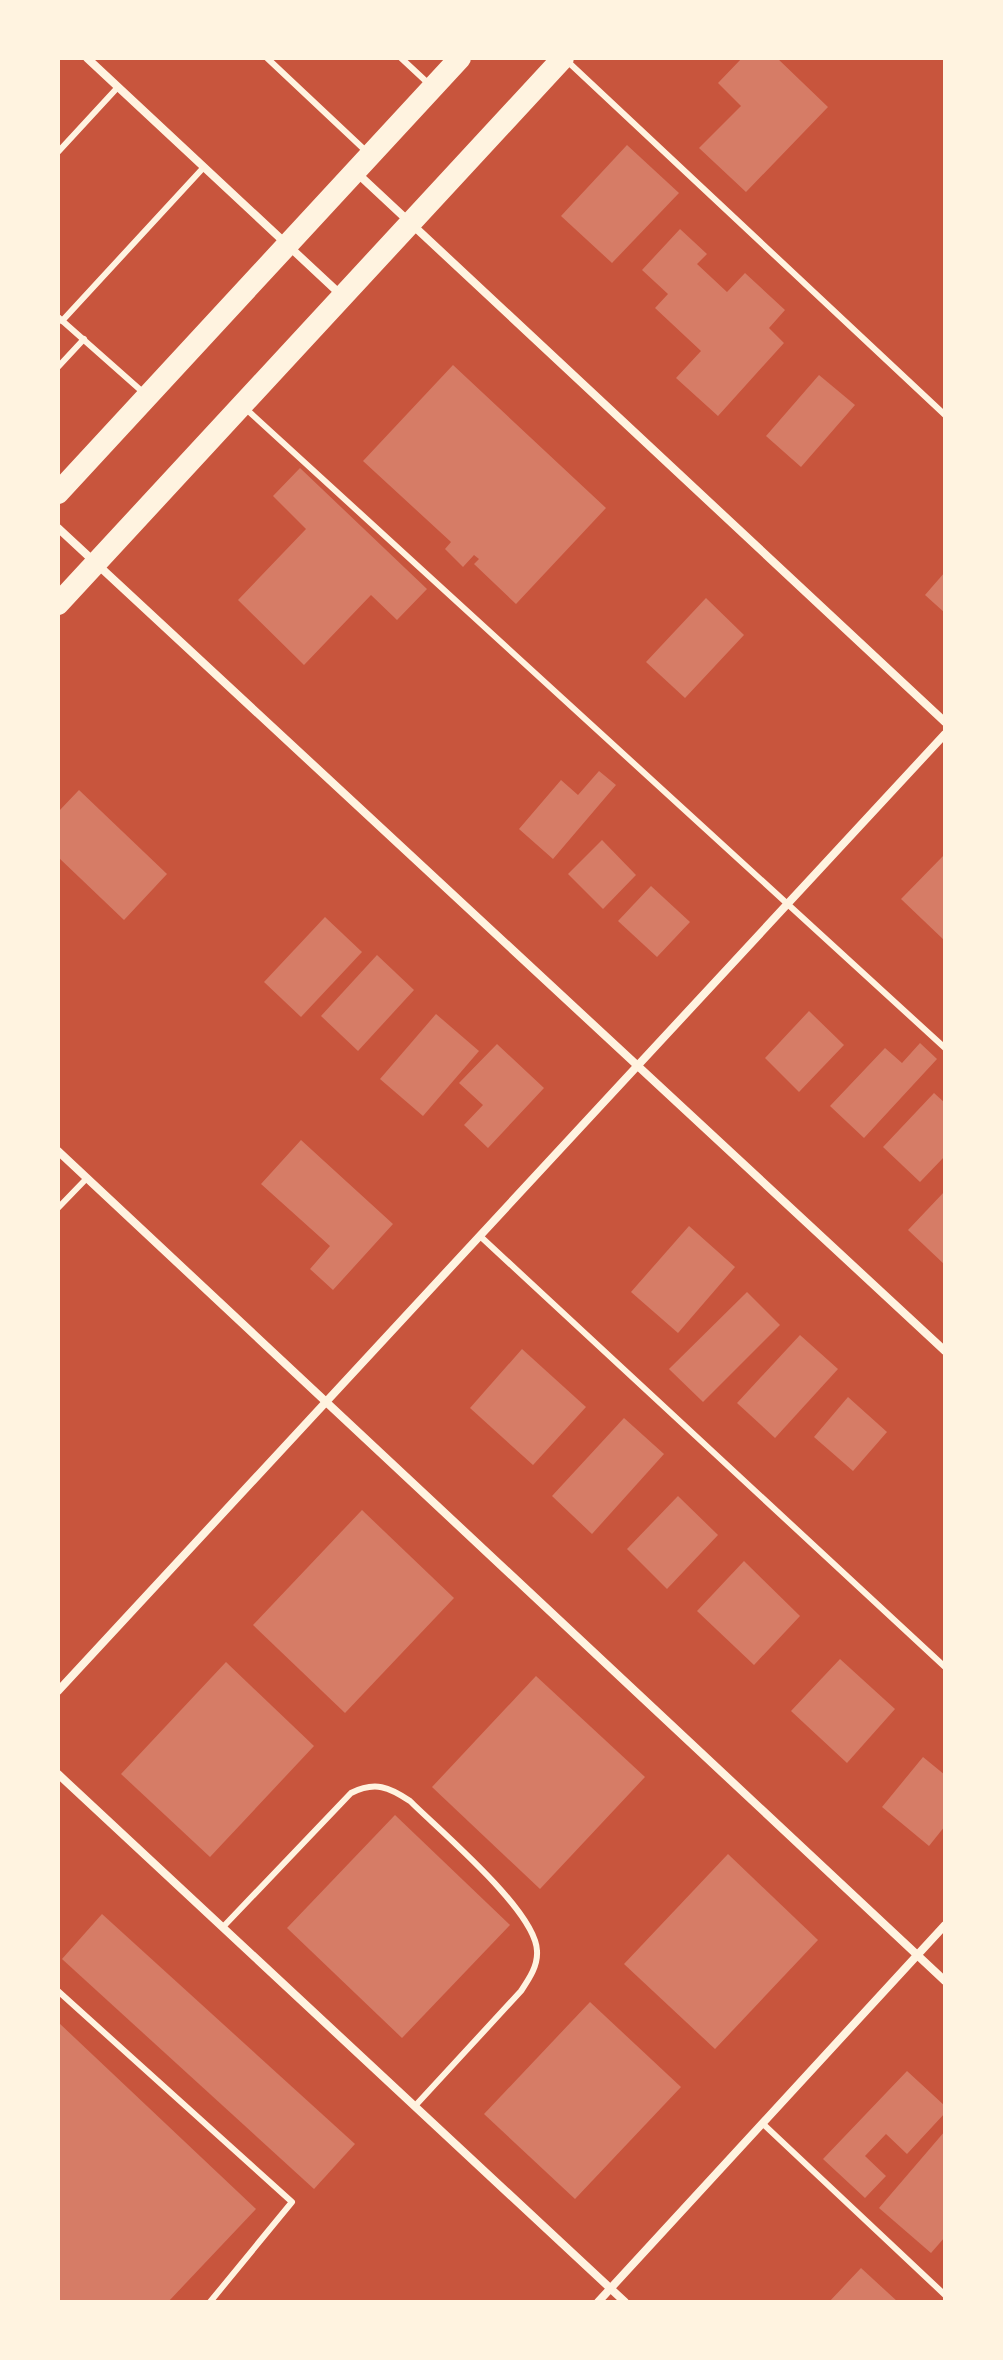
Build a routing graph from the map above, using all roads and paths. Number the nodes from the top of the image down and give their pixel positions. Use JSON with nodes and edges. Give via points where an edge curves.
{"nodes":[{"id":1,"x":87,"y":58,"type":"edge"},
{"id":2,"x":267,"y":58,"type":"edge"},
{"id":3,"x":401,"y":58,"type":"edge"},
{"id":4,"x":460,"y":58,"type":"edge"},
{"id":5,"x":564,"y":58,"type":"edge"},
{"id":6,"x":118,"y":87,"type":"junction"},
{"id":7,"x":432,"y":87,"type":"junction"},
{"id":8,"x":58,"y":152,"type":"edge"},
{"id":9,"x":363,"y":163,"type":"junction"},
{"id":10,"x":204,"y":167,"type":"junction"},
{"id":11,"x":411,"y":223,"type":"junction"},
{"id":12,"x":287,"y":245,"type":"junction"},
{"id":13,"x":344,"y":297,"type":"junction"},
{"id":14,"x":60,"y":319,"type":"edge"},
{"id":15,"x":84,"y":339,"type":"junction"},
{"id":16,"x":58,"y":367,"type":"edge"},
{"id":17,"x":148,"y":396,"type":"junction"},
{"id":18,"x":243,"y":405,"type":"junction"},
{"id":19,"x":945,"y":415,"type":"edge"},
{"id":20,"x":58,"y":493,"type":"edge"},
{"id":21,"x":58,"y":528,"type":"edge"},
{"id":22,"x":96,"y":563,"type":"junction"},
{"id":23,"x":58,"y":604,"type":"edge"},
{"id":24,"x":945,"y":722,"type":"edge"},
{"id":25,"x":945,"y":734,"type":"edge"},
{"id":26,"x":788,"y":903,"type":"junction"},
{"id":27,"x":945,"y":1048,"type":"edge"},
{"id":28,"x":638,"y":1066,"type":"junction"},
{"id":29,"x":58,"y":1151,"type":"edge"},
{"id":30,"x":87,"y":1178,"type":"junction"},
{"id":31,"x":58,"y":1208,"type":"edge"},
{"id":32,"x":480,"y":1236,"type":"junction"},
{"id":33,"x":945,"y":1351,"type":"edge"},
{"id":34,"x":326,"y":1402,"type":"junction"},
{"id":35,"x":945,"y":1667,"type":"edge"},
{"id":36,"x":58,"y":1691,"type":"edge"},
{"id":37,"x":58,"y":1774,"type":"edge"},
{"id":38,"x":945,"y":1925,"type":"edge"},
{"id":39,"x":223,"y":1927,"type":"junction"},
{"id":40,"x":917,"y":1955,"type":"junction"},
{"id":41,"x":945,"y":1981,"type":"edge"},
{"id":42,"x":58,"y":1991,"type":"edge"},
{"id":43,"x":415,"y":2106,"type":"junction"},
{"id":44,"x":762,"y":2123,"type":"junction"},
{"id":45,"x":611,"y":2288,"type":"junction"},
{"id":46,"x":945,"y":2295,"type":"edge"},
{"id":47,"x":210,"y":2302,"type":"edge"},
{"id":48,"x":598,"y":2302,"type":"edge"},
{"id":49,"x":625,"y":2302,"type":"edge"}],
"edges":[{"from":1,"to":6,"type":"street"},
{"from":2,"to":9,"type":"lane"},
{"from":3,"to":7,"type":"lane"},
{"from":4,"to":7,"type":"highway"},
{"from":5,"to":11,"type":"highway"},
{"from":5,"to":19,"type":"lane"},
{"from":6,"to":8,"type":"lane"},
{"from":6,"to":10,"type":"street"},
{"from":7,"to":9,"type":"highway"},
{"from":9,"to":11,"type":"street"},
{"from":9,"to":12,"type":"highway"},
{"from":10,"to":12,"type":"street"},
{"from":10,"to":14,"type":"lane"},
{"from":11,"to":13,"type":"highway"},
{"from":11,"to":24,"type":"street"},
{"from":12,"to":13,"type":"street"},
{"from":12,"to":17,"type":"highway"},
{"from":13,"to":18,"type":"highway"},
{"from":14,"to":15,"type":"lane"},
{"from":15,"to":16,"type":"lane"},
{"from":15,"to":17,"type":"lane"},
{"from":17,"to":20,"type":"highway"},
{"from":18,"to":22,"type":"highway"},
{"from":18,"to":26,"type":"lane"},
{"from":21,"to":22,"type":"street"},
{"from":22,"to":23,"type":"highway"},
{"from":22,"to":28,"type":"street"},
{"from":25,"to":26,"type":"street"},
{"from":26,"to":27,"type":"lane"},
{"from":26,"to":28,"type":"street"},
{"from":28,"to":32,"type":"street"},
{"from":28,"to":33,"type":"street"},
{"from":29,"to":30,"type":"street"},
{"from":30,"to":31,"type":"lane"},
{"from":30,"to":34,"type":"street"},
{"from":32,"to":34,"type":"street"},
{"from":32,"to":35,"type":"lane"},
{"from":34,"to":36,"type":"street"},
{"from":34,"to":40,"type":"street"},
{"from":37,"to":39,"type":"street"},
{"from":38,"to":40,"type":"street"},
{"from":39,"to":43,"type":"street"},
{"from":39,"to":43,"type":"lane","via":[[351,1793],[368,1785],[390,1788],[410,1801],[518,1908],[533,1930],[538,1952],[521,1991]]},
{"from":40,"to":41,"type":"street"},
{"from":40,"to":44,"type":"street"},
{"from":42,"to":47,"type":"lane","via":[[292,2202]]},
{"from":43,"to":45,"type":"street"},
{"from":44,"to":45,"type":"street"},
{"from":44,"to":46,"type":"lane"},
{"from":45,"to":48,"type":"street"},
{"from":45,"to":49,"type":"street"}]}
